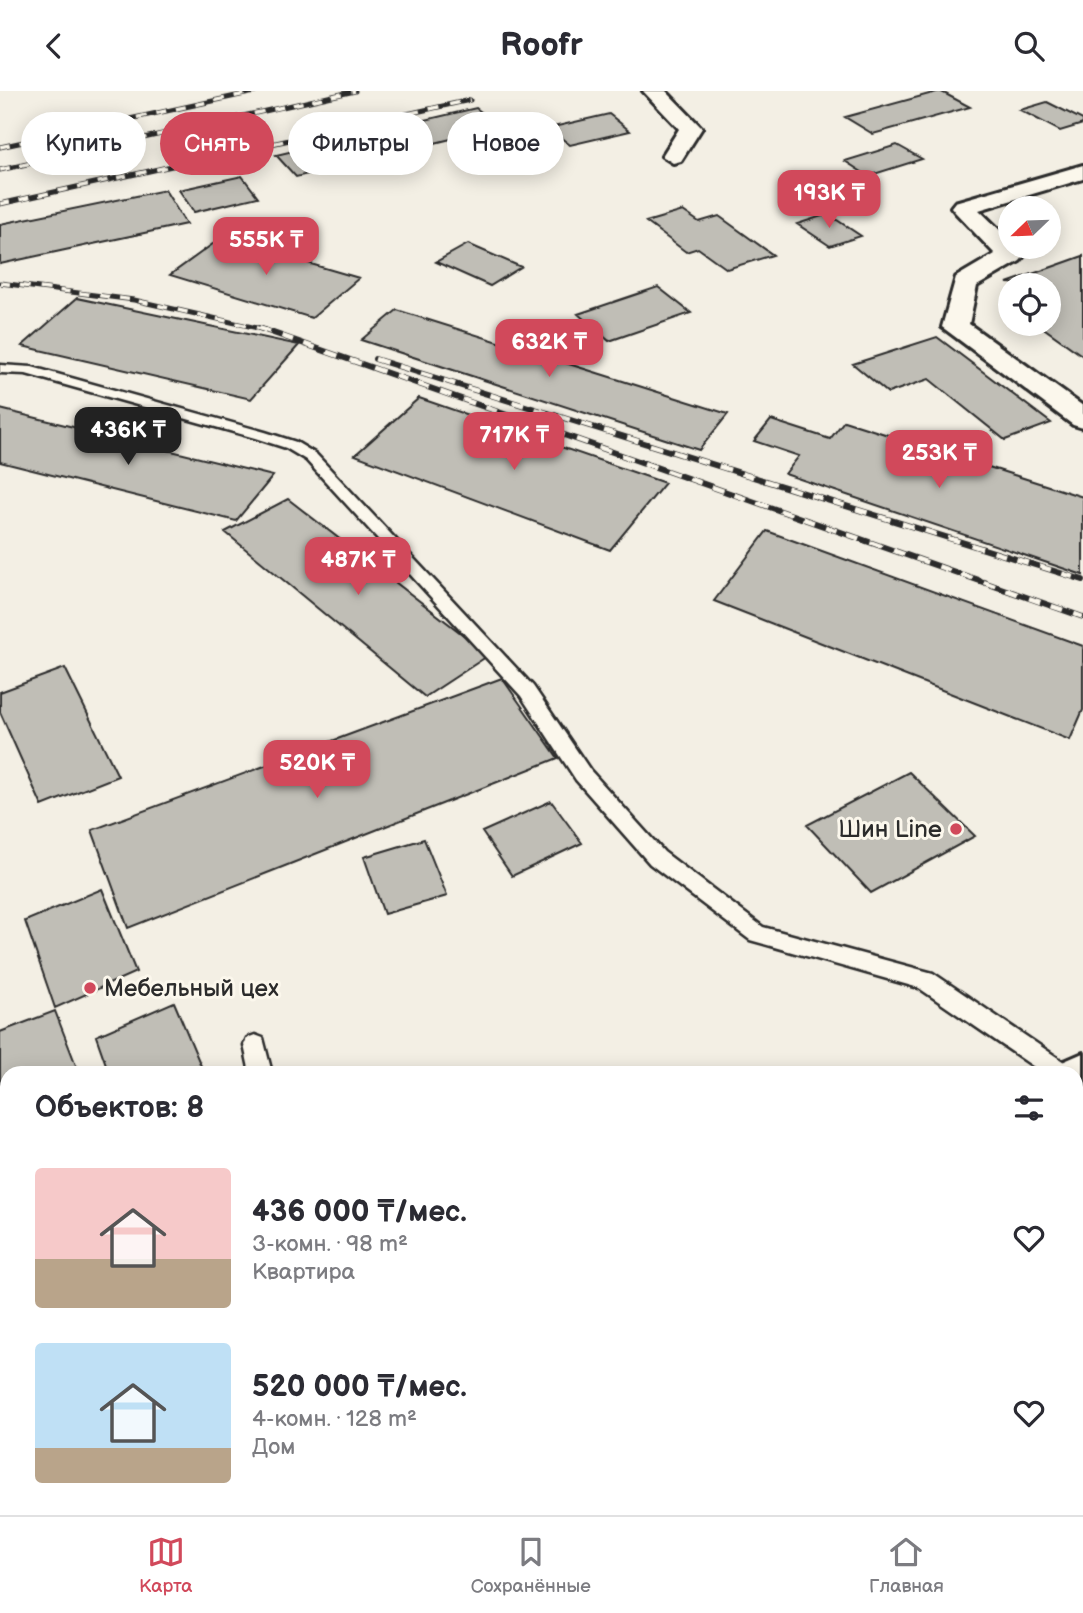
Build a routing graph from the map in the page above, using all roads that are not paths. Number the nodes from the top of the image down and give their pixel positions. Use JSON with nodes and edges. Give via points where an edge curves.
{"nodes":[{"id":1,"x":654,"y":91,"type":"edge"},
{"id":2,"x":673,"y":156,"type":"dead end"},
{"id":3,"x":1083,"y":172,"type":"edge"},
{"id":4,"x":0,"y":369,"type":"edge"},
{"id":5,"x":1083,"y":419,"type":"edge"},
{"id":6,"x":255,"y":1045,"type":"dead end"},
{"id":7,"x":260,"y":1066,"type":"edge"},
{"id":8,"x":1052,"y":1066,"type":"edge"}],
"edges":[{"from":1,"to":2,"type":"street","via":[[691,128]]},
{"from":3,"to":5,"type":"street","via":[[964,207],[1011,256],[965,282],[955,327]]},
{"from":4,"to":8,"type":"lane","via":[[27,370],[260,435],[311,457],[527,691],[583,775],[657,858],[757,933],[925,980]]},
{"from":6,"to":7,"type":"lane"}]}
